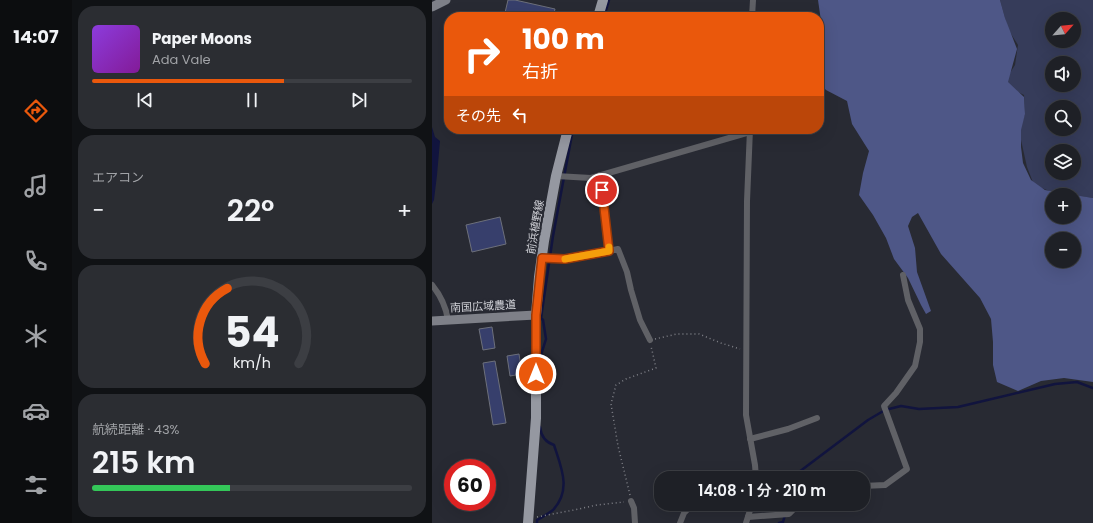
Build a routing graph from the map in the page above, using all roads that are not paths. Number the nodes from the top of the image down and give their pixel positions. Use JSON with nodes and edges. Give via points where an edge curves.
{"nodes":[{"id":1,"x":446,"y":0,"type":"edge"},
{"id":2,"x":603,"y":0,"type":"edge"},
{"id":3,"x":753,"y":0,"type":"edge"},
{"id":4,"x":432,"y":7,"type":"edge"},
{"id":5,"x":599,"y":12,"type":"edge"},
{"id":6,"x":752,"y":12,"type":"edge"},
{"id":7,"x":567,"y":134,"type":"edge"},
{"id":8,"x":737,"y":134,"type":"edge"},
{"id":9,"x":750,"y":134,"type":"edge"},
{"id":10,"x":600,"y":175,"type":"junction"},
{"id":11,"x":556,"y":176,"type":"junction"},
{"id":12,"x":609,"y":251,"type":"junction"},
{"id":13,"x":542,"y":258,"type":"junction"},
{"id":14,"x":903,"y":275,"type":"dead end"},
{"id":15,"x":432,"y":285,"type":"edge"},
{"id":16,"x":536,"y":315,"type":"junction"},
{"id":17,"x":448,"y":320,"type":"junction"},
{"id":18,"x":432,"y":321,"type":"edge"},
{"id":19,"x":650,"y":340,"type":"road end"},
{"id":20,"x":817,"y":418,"type":"dead end"},
{"id":21,"x":750,"y":439,"type":"junction"},
{"id":22,"x":755,"y":471,"type":"edge"},
{"id":23,"x":870,"y":486,"type":"edge"},
{"id":24,"x":631,"y":501,"type":"road end"},
{"id":25,"x":686,"y":511,"type":"edge"},
{"id":26,"x":792,"y":511,"type":"edge"},
{"id":27,"x":747,"y":520,"type":"edge"},
{"id":28,"x":528,"y":521,"type":"edge"},
{"id":29,"x":635,"y":523,"type":"edge"},
{"id":30,"x":680,"y":523,"type":"edge"}],
"edges":[{"from":1,"to":4,"type":"street"},
{"from":2,"to":5,"type":"main road"},
{"from":3,"to":6,"type":"street"},
{"from":7,"to":11,"type":"main road","name":"前浜植野線"},
{"from":8,"to":10,"type":"street"},
{"from":9,"to":21,"type":"street","via":[[746,415]]},
{"from":10,"to":11,"type":"street","via":[[591,178]]},
{"from":10,"to":12,"type":"street"},
{"from":11,"to":13,"type":"main road","name":"前浜植野線"},
{"from":12,"to":13,"type":"street","via":[[565,259]]},
{"from":12,"to":19,"type":"street","via":[[618,249],[640,320]]},
{"from":13,"to":16,"type":"main road","name":"前浜植野線"},
{"from":14,"to":23,"type":"street","via":[[908,300],[920,329],[920,342],[915,366],[884,406],[907,470],[885,485]]},
{"from":15,"to":17,"type":"street","via":[[444,303]]},
{"from":16,"to":17,"type":"street","name":"南国広域農道"},
{"from":16,"to":28,"type":"main road","name":"前浜植野線","via":[[536,418]]},
{"from":17,"to":18,"type":"street","name":"南国広域農道"},
{"from":20,"to":21,"type":"street"},
{"from":21,"to":22,"type":"street"},
{"from":24,"to":29,"type":"street"},
{"from":25,"to":30,"type":"street"},
{"from":26,"to":27,"type":"street","via":[[789,514]]}]}
